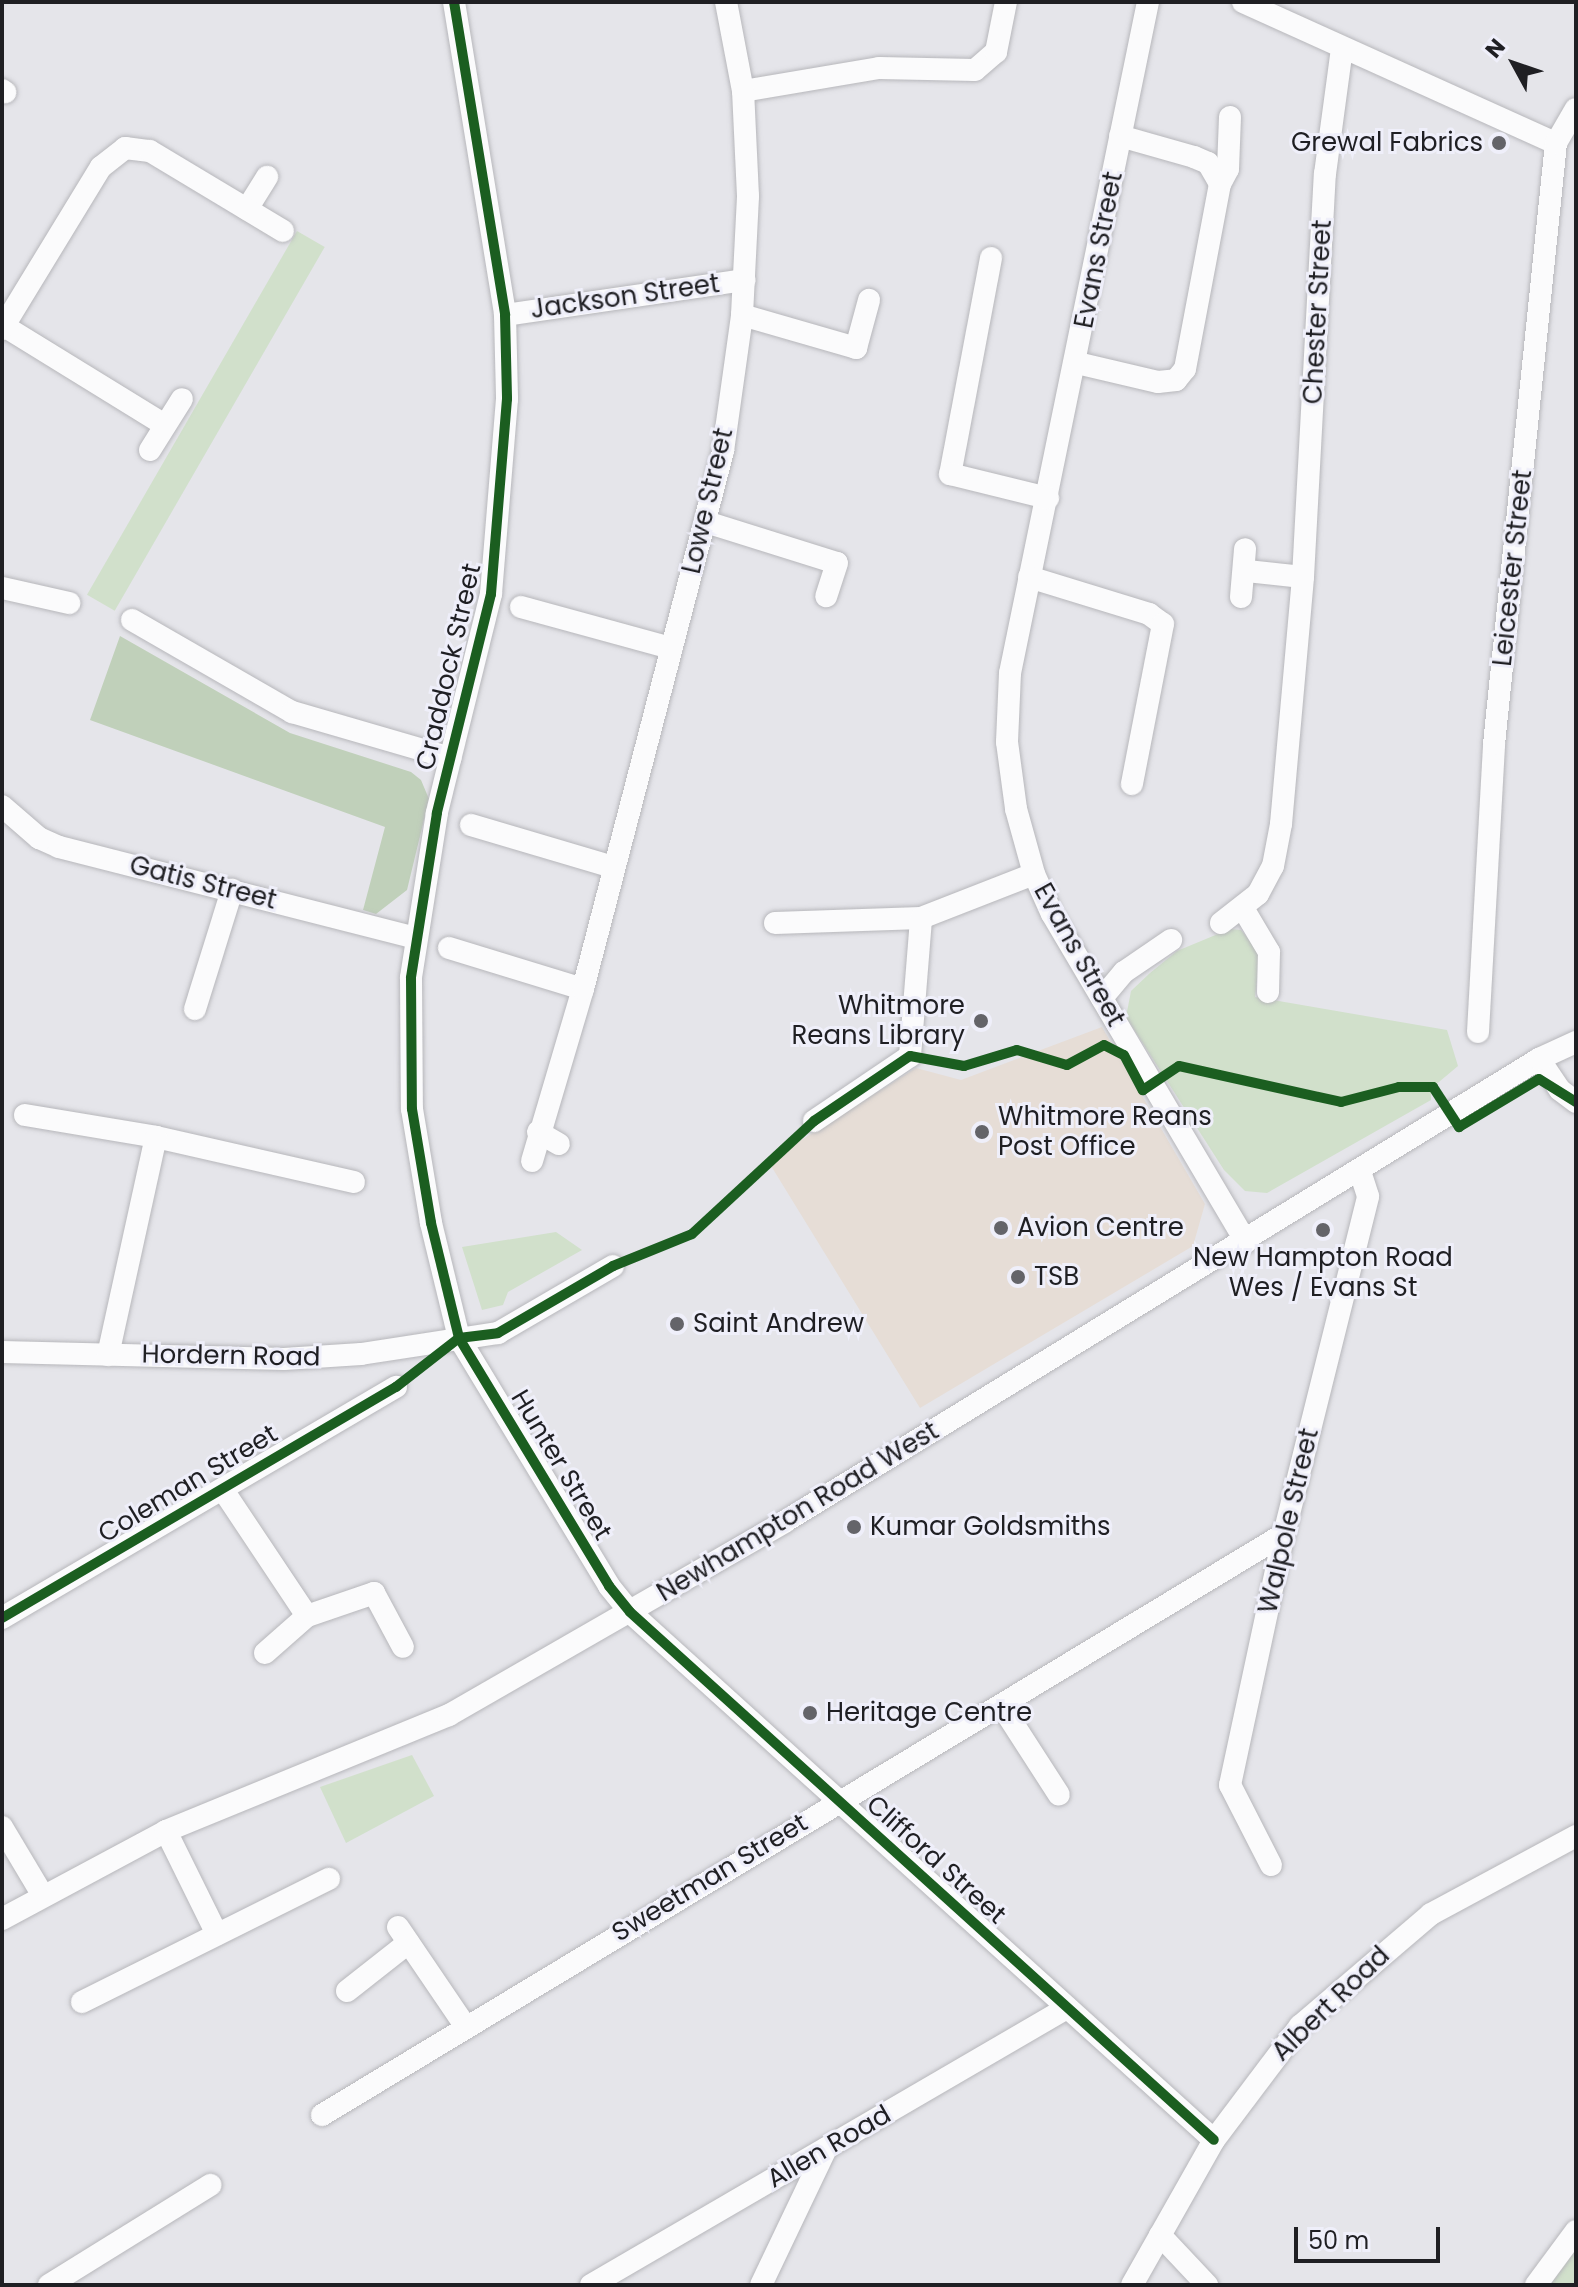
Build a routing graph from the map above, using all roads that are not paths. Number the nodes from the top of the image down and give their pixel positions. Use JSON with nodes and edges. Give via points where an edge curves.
{"nodes":[{"id":1,"x":454,"y":2,"type":"edge"},
{"id":2,"x":726,"y":2,"type":"edge"},
{"id":3,"x":1006,"y":2,"type":"edge"},
{"id":4,"x":1148,"y":2,"type":"edge"},
{"id":5,"x":1243,"y":2,"type":"edge"},
{"id":6,"x":1342,"y":48,"type":"junction"},
{"id":7,"x":743,"y":91,"type":"junction"},
{"id":8,"x":1576,"y":109,"type":"edge"},
{"id":9,"x":1230,"y":117,"type":"dead end"},
{"id":10,"x":1120,"y":136,"type":"junction"},
{"id":11,"x":1556,"y":143,"type":"junction"},
{"id":12,"x":267,"y":177,"type":"dead end"},
{"id":13,"x":1220,"y":184,"type":"junction"},
{"id":14,"x":247,"y":209,"type":"junction"},
{"id":15,"x":283,"y":231,"type":"dead end"},
{"id":16,"x":991,"y":258,"type":"dead end"},
{"id":17,"x":744,"y":280,"type":"junction"},
{"id":18,"x":869,"y":300,"type":"dead end"},
{"id":19,"x":505,"y":315,"type":"junction"},
{"id":20,"x":742,"y":315,"type":"junction"},
{"id":21,"x":3,"y":328,"type":"edge"},
{"id":22,"x":1077,"y":363,"type":"junction"},
{"id":23,"x":182,"y":399,"type":"dead end"},
{"id":24,"x":165,"y":425,"type":"junction"},
{"id":25,"x":150,"y":450,"type":"dead end"},
{"id":26,"x":1048,"y":498,"type":"junction"},
{"id":27,"x":706,"y":522,"type":"junction"},
{"id":28,"x":1029,"y":577,"type":"junction"},
{"id":29,"x":1303,"y":577,"type":"junction"},
{"id":30,"x":2,"y":588,"type":"edge"},
{"id":31,"x":826,"y":596,"type":"dead end"},
{"id":32,"x":1241,"y":597,"type":"dead end"},
{"id":33,"x":69,"y":603,"type":"dead end"},
{"id":34,"x":521,"y":607,"type":"dead end"},
{"id":35,"x":132,"y":620,"type":"dead end"},
{"id":36,"x":671,"y":648,"type":"junction"},
{"id":37,"x":450,"y":758,"type":"junction"},
{"id":38,"x":1132,"y":784,"type":"dead end"},
{"id":39,"x":2,"y":806,"type":"edge"},
{"id":40,"x":471,"y":825,"type":"dead end"},
{"id":41,"x":613,"y":867,"type":"junction"},
{"id":42,"x":1034,"y":874,"type":"junction"},
{"id":43,"x":232,"y":890,"type":"junction"},
{"id":44,"x":1244,"y":910,"type":"junction"},
{"id":45,"x":921,"y":918,"type":"junction"},
{"id":46,"x":775,"y":923,"type":"dead end"},
{"id":47,"x":1221,"y":923,"type":"dead end"},
{"id":48,"x":416,"y":938,"type":"junction"},
{"id":49,"x":1171,"y":940,"type":"dead end"},
{"id":50,"x":449,"y":948,"type":"dead end"},
{"id":51,"x":583,"y":989,"type":"junction"},
{"id":52,"x":1268,"y":992,"type":"dead end"},
{"id":53,"x":1102,"y":998,"type":"junction"},
{"id":54,"x":195,"y":1009,"type":"dead end"},
{"id":55,"x":1478,"y":1032,"type":"dead end"},
{"id":56,"x":1576,"y":1042,"type":"edge"},
{"id":57,"x":1539,"y":1059,"type":"junction"},
{"id":58,"x":1576,"y":1102,"type":"edge"},
{"id":59,"x":25,"y":1115,"type":"dead end"},
{"id":60,"x":814,"y":1121,"type":"dead end"},
{"id":61,"x":538,"y":1132,"type":"junction"},
{"id":62,"x":156,"y":1137,"type":"junction"},
{"id":63,"x":559,"y":1144,"type":"dead end"},
{"id":64,"x":532,"y":1161,"type":"dead end"},
{"id":65,"x":1360,"y":1171,"type":"junction"},
{"id":66,"x":354,"y":1182,"type":"dead end"},
{"id":67,"x":1246,"y":1242,"type":"junction"},
{"id":68,"x":613,"y":1266,"type":"dead end"},
{"id":69,"x":459,"y":1338,"type":"junction"},
{"id":70,"x":2,"y":1352,"type":"edge"},
{"id":71,"x":108,"y":1355,"type":"junction"},
{"id":72,"x":396,"y":1387,"type":"dead end"},
{"id":73,"x":223,"y":1490,"type":"junction"},
{"id":74,"x":1284,"y":1534,"type":"junction"},
{"id":75,"x":630,"y":1612,"type":"junction"},
{"id":76,"x":307,"y":1616,"type":"junction"},
{"id":77,"x":2,"y":1618,"type":"edge"},
{"id":78,"x":403,"y":1647,"type":"dead end"},
{"id":79,"x":265,"y":1653,"type":"dead end"},
{"id":80,"x":1003,"y":1708,"type":"junction"},
{"id":81,"x":1059,"y":1795,"type":"dead end"},
{"id":82,"x":838,"y":1800,"type":"junction"},
{"id":83,"x":2,"y":1827,"type":"edge"},
{"id":84,"x":166,"y":1831,"type":"junction"},
{"id":85,"x":1576,"y":1836,"type":"edge"},
{"id":86,"x":1271,"y":1865,"type":"dead end"},
{"id":87,"x":329,"y":1879,"type":"dead end"},
{"id":88,"x":42,"y":1894,"type":"junction"},
{"id":89,"x":2,"y":1919,"type":"edge"},
{"id":90,"x":217,"y":1934,"type":"junction"},
{"id":91,"x":347,"y":1991,"type":"dead end"},
{"id":92,"x":82,"y":2002,"type":"dead end"},
{"id":93,"x":1067,"y":2008,"type":"junction"},
{"id":94,"x":466,"y":2027,"type":"junction"},
{"id":95,"x":322,"y":2115,"type":"dead end"},
{"id":96,"x":1214,"y":2140,"type":"junction"},
{"id":97,"x":826,"y":2149,"type":"junction"},
{"id":98,"x":210,"y":2185,"type":"dead end"},
{"id":99,"x":1576,"y":2231,"type":"edge"},
{"id":100,"x":1160,"y":2235,"type":"junction"},
{"id":101,"x":49,"y":2285,"type":"edge"},
{"id":102,"x":591,"y":2285,"type":"edge"},
{"id":103,"x":761,"y":2285,"type":"edge"},
{"id":104,"x":1132,"y":2285,"type":"edge"},
{"id":105,"x":1207,"y":2285,"type":"edge"},
{"id":106,"x":1536,"y":2285,"type":"edge"}],
"edges":[{"from":1,"to":19,"type":"street","name":"Craddock Street"},
{"from":2,"to":7,"type":"street","name":"Lowe Street"},
{"from":3,"to":7,"type":"street","via":[[996,52],[975,70],[879,68]]},
{"from":4,"to":10,"type":"street","name":"Evans Street"},
{"from":5,"to":6,"type":"street"},
{"from":6,"to":11,"type":"street"},
{"from":6,"to":29,"type":"street","name":"Chester Street","via":[[1325,174]]},
{"from":7,"to":17,"type":"street","name":"Lowe Street","via":[[748,196]]},
{"from":8,"to":11,"type":"street","name":"Leicester Street"},
{"from":9,"to":13,"type":"street","via":[[1228,169]]},
{"from":10,"to":13,"type":"street","via":[[1208,163]]},
{"from":10,"to":22,"type":"street","name":"Evans Street"},
{"from":11,"to":55,"type":"street","name":"Leicester Street","via":[[1494,744]]},
{"from":12,"to":14,"type":"street"},
{"from":13,"to":22,"type":"street","via":[[1185,369],[1176,380],[1158,382]]},
{"from":14,"to":15,"type":"street"},
{"from":14,"to":21,"type":"street","via":[[150,151],[125,148],[101,167]]},
{"from":16,"to":26,"type":"street","via":[[950,474]]},
{"from":17,"to":19,"type":"street","name":"Jackson Street"},
{"from":17,"to":20,"type":"street","name":"Lowe Street"},
{"from":18,"to":20,"type":"street","via":[[856,348]]},
{"from":19,"to":37,"type":"street","name":"Craddock Street","via":[[505,472],[498,547]]},
{"from":20,"to":27,"type":"street","name":"Lowe Street","via":[[723,451]]},
{"from":21,"to":24,"type":"street"},
{"from":22,"to":26,"type":"street","name":"Evans Street"},
{"from":23,"to":24,"type":"street"},
{"from":24,"to":25,"type":"street"},
{"from":26,"to":28,"type":"street","name":"Evans Street"},
{"from":27,"to":31,"type":"street","via":[[837,563]]},
{"from":27,"to":36,"type":"street","name":"Lowe Street"},
{"from":28,"to":38,"type":"street","via":[[1149,614],[1163,624]]},
{"from":28,"to":42,"type":"street","name":"Evans Street","via":[[1010,673],[1007,742],[1016,809]]},
{"from":29,"to":32,"type":"street","via":[[1246,560]]},
{"from":29,"to":44,"type":"street","name":"Chester Street","via":[[1281,824],[1273,866]]},
{"from":30,"to":33,"type":"street"},
{"from":34,"to":36,"type":"street"},
{"from":35,"to":37,"type":"street","via":[[292,712]]},
{"from":36,"to":41,"type":"street","name":"Lowe Street"},
{"from":37,"to":48,"type":"street","name":"Craddock Street"},
{"from":39,"to":43,"type":"street","name":"Gatis Street","via":[[48,843]]},
{"from":40,"to":41,"type":"street"},
{"from":41,"to":51,"type":"street","name":"Lowe Street"},
{"from":42,"to":45,"type":"street"},
{"from":42,"to":53,"type":"street","name":"Evans Street"},
{"from":43,"to":48,"type":"street","name":"Gatis Street"},
{"from":43,"to":54,"type":"street"},
{"from":44,"to":47,"type":"street","name":"Chester Street"},
{"from":44,"to":52,"type":"street","via":[[1269,952]]},
{"from":45,"to":46,"type":"street"},
{"from":45,"to":60,"type":"street","via":[[910,1056]]},
{"from":48,"to":69,"type":"street","name":"Craddock Street","via":[[411,978],[412,1109],[431,1223]]},
{"from":49,"to":53,"type":"street","via":[[1124,972]]},
{"from":50,"to":51,"type":"street"},
{"from":51,"to":61,"type":"street","name":"Lowe Street"},
{"from":53,"to":67,"type":"street","name":"Evans Street"},
{"from":56,"to":57,"type":"street","name":"Newhampton Road West"},
{"from":57,"to":58,"type":"street","via":[[1560,1090]]},
{"from":57,"to":65,"type":"street","name":"Newhampton Road West"},
{"from":59,"to":62,"type":"street"},
{"from":61,"to":63,"type":"street"},
{"from":61,"to":64,"type":"street","name":"Lowe Street"},
{"from":62,"to":66,"type":"street"},
{"from":62,"to":71,"type":"street"},
{"from":65,"to":67,"type":"street","name":"Newhampton Road West"},
{"from":65,"to":74,"type":"street","name":"Walpole Street","via":[[1368,1196]]},
{"from":67,"to":75,"type":"street","name":"Newhampton Road West"},
{"from":68,"to":69,"type":"street","name":"Hordern Road","via":[[498,1333]]},
{"from":69,"to":71,"type":"street","name":"Hordern Road","via":[[325,1358]]},
{"from":69,"to":75,"type":"street","name":"Hunter Street","via":[[609,1586]]},
{"from":70,"to":71,"type":"street","name":"Hordern Road"},
{"from":72,"to":73,"type":"street","name":"Coleman Street"},
{"from":73,"to":76,"type":"street"},
{"from":73,"to":77,"type":"street","name":"Coleman Street"},
{"from":74,"to":80,"type":"street","name":"Sweetman Street"},
{"from":74,"to":86,"type":"street","name":"Walpole Street","via":[[1230,1785]]},
{"from":75,"to":82,"type":"street","name":"Clifford Street"},
{"from":75,"to":84,"type":"street","name":"Newhampton Road West","via":[[449,1715]]},
{"from":76,"to":78,"type":"street","via":[[374,1593]]},
{"from":76,"to":79,"type":"street"},
{"from":80,"to":81,"type":"street"},
{"from":80,"to":82,"type":"street","name":"Sweetman Street"},
{"from":82,"to":93,"type":"street","name":"Clifford Street"},
{"from":82,"to":94,"type":"street","name":"Sweetman Street"},
{"from":83,"to":88,"type":"street"},
{"from":84,"to":88,"type":"street","name":"Newhampton Road West"},
{"from":84,"to":90,"type":"street"},
{"from":85,"to":96,"type":"street","name":"Albert Road","via":[[1483,1882],[1382,1952],[1300,2026]]},
{"from":87,"to":90,"type":"street"},
{"from":88,"to":89,"type":"street","name":"Newhampton Road West"},
{"from":90,"to":92,"type":"street"},
{"from":91,"to":94,"type":"street","via":[[403,1935]]},
{"from":93,"to":96,"type":"street","name":"Clifford Street"},
{"from":93,"to":97,"type":"street","name":"Allen Road"},
{"from":94,"to":95,"type":"street","name":"Sweetman Street"},
{"from":96,"to":100,"type":"street","name":"Albert Road"},
{"from":97,"to":102,"type":"street","name":"Allen Road"},
{"from":97,"to":103,"type":"street"},
{"from":98,"to":101,"type":"street"},
{"from":99,"to":106,"type":"street"},
{"from":100,"to":104,"type":"street","name":"Albert Road"},
{"from":100,"to":105,"type":"street"}]}
